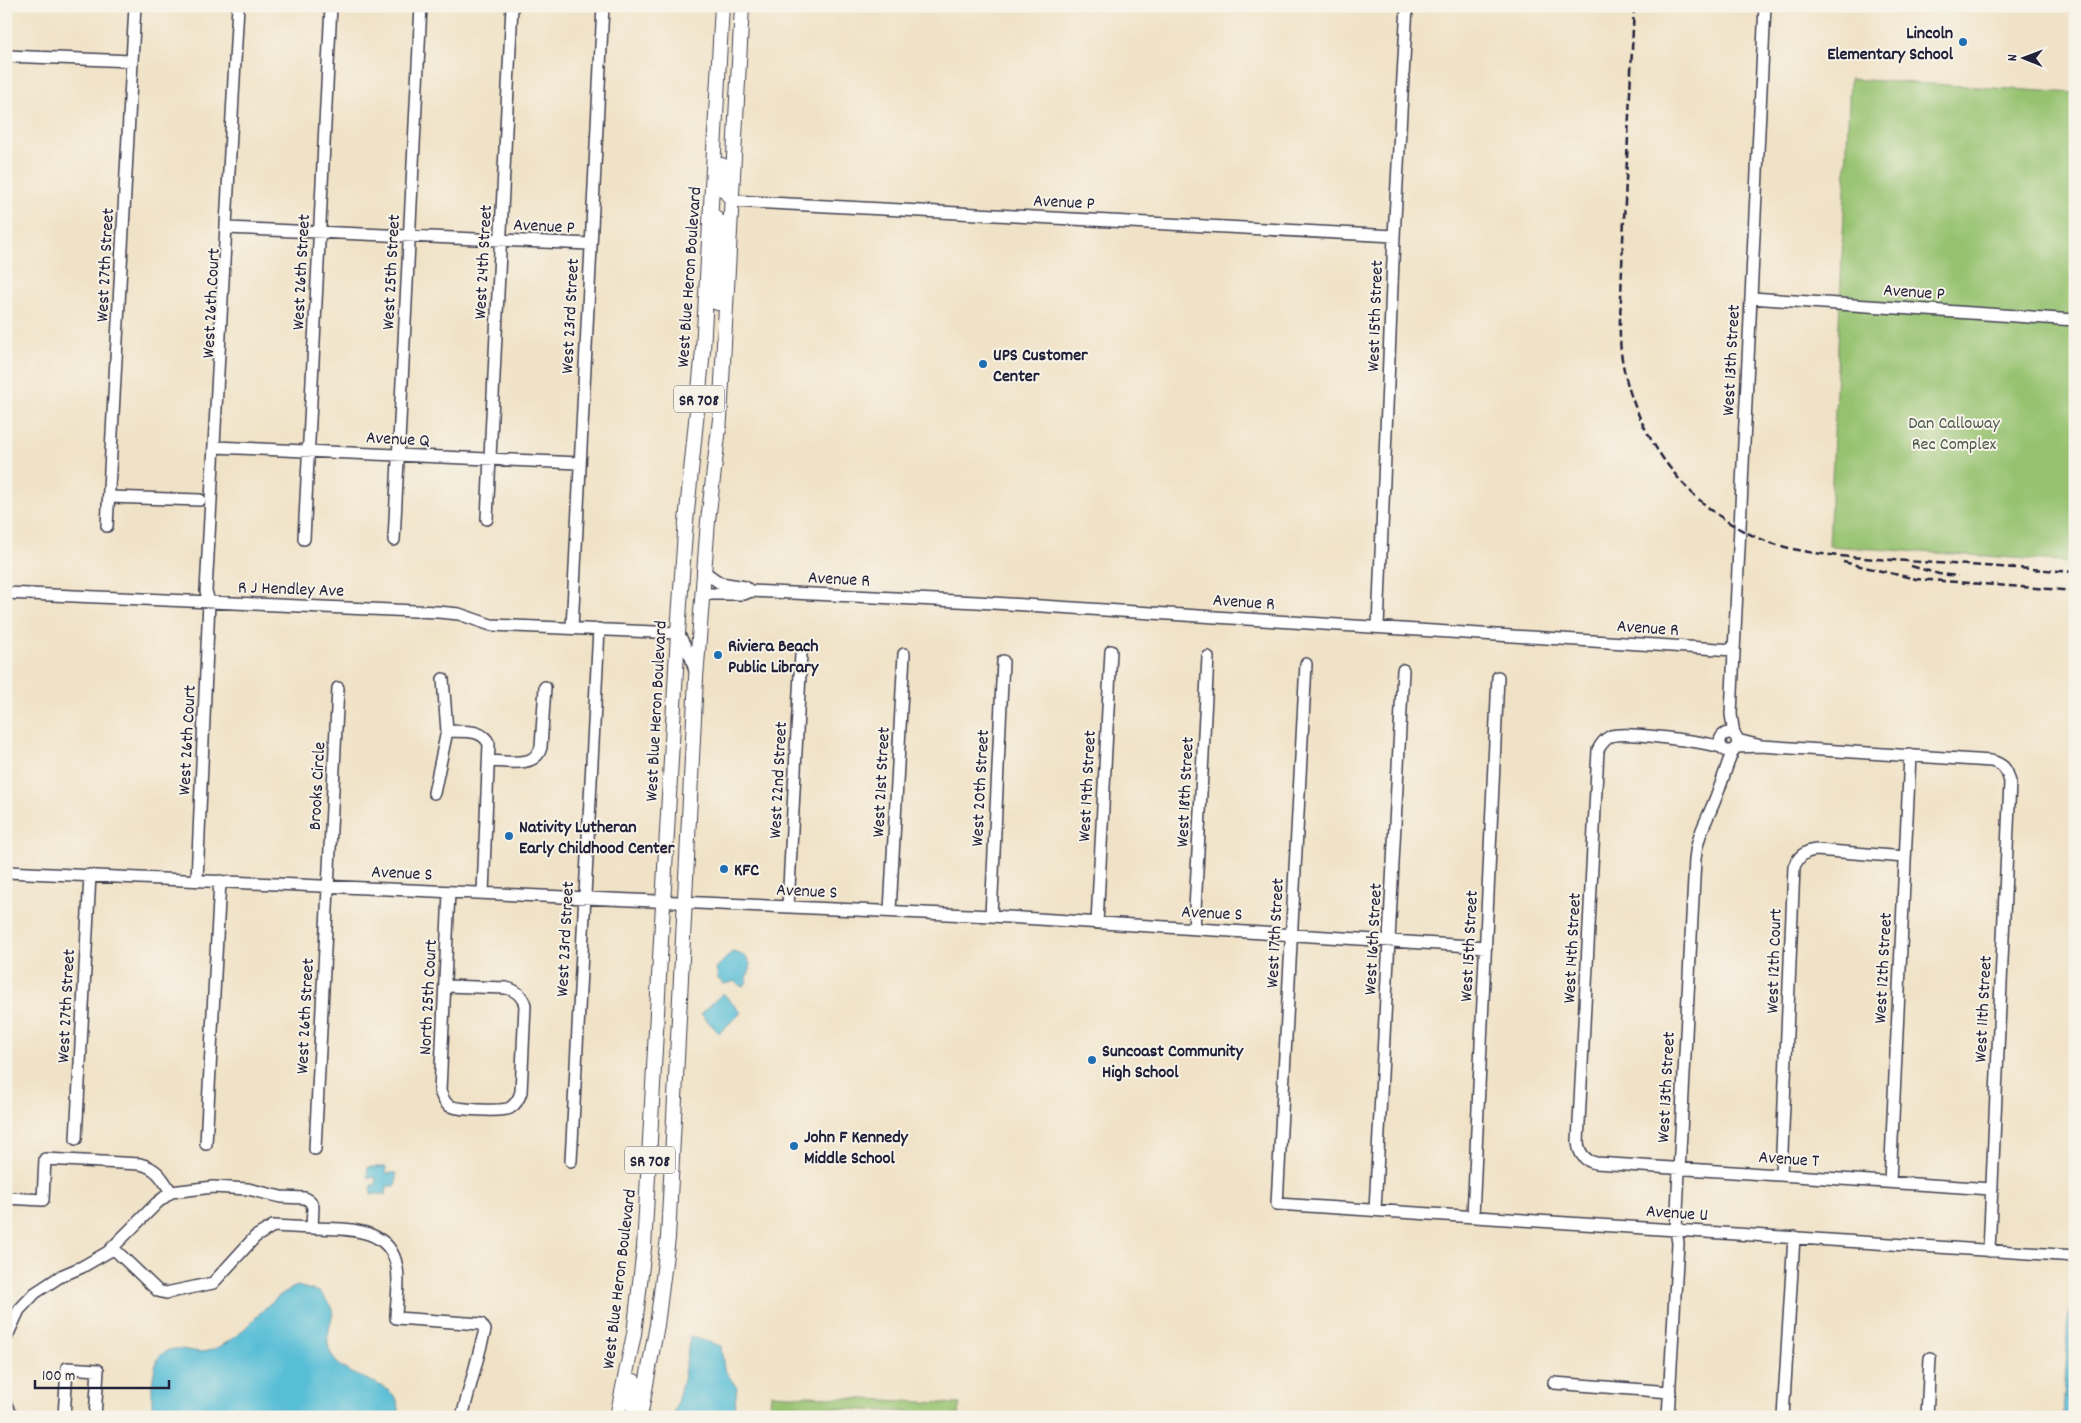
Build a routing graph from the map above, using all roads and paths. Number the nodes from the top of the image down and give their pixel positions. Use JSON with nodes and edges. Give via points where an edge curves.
{"nodes":[{"id":1,"x":134,"y":6,"type":"edge"},
{"id":2,"x":240,"y":6,"type":"edge"},
{"id":3,"x":331,"y":6,"type":"edge"},
{"id":4,"x":421,"y":6,"type":"edge"},
{"id":5,"x":512,"y":6,"type":"edge"},
{"id":6,"x":602,"y":6,"type":"edge"},
{"id":7,"x":722,"y":6,"type":"edge"},
{"id":8,"x":742,"y":6,"type":"edge"},
{"id":9,"x":1406,"y":6,"type":"edge"},
{"id":10,"x":1765,"y":6,"type":"edge"},
{"id":11,"x":6,"y":56,"type":"edge"},
{"id":12,"x":132,"y":62,"type":"junction"},
{"id":13,"x":717,"y":100,"type":"junction"},
{"id":14,"x":732,"y":201,"type":"junction"},
{"id":15,"x":711,"y":213,"type":"junction"},
{"id":16,"x":229,"y":228,"type":"junction"},
{"id":17,"x":320,"y":232,"type":"junction"},
{"id":18,"x":409,"y":236,"type":"junction"},
{"id":19,"x":1394,"y":236,"type":"junction"},
{"id":20,"x":500,"y":240,"type":"junction"},
{"id":21,"x":590,"y":244,"type":"junction"},
{"id":22,"x":1751,"y":298,"type":"junction"},
{"id":23,"x":2075,"y":320,"type":"edge"},
{"id":24,"x":725,"y":324,"type":"junction"},
{"id":25,"x":217,"y":447,"type":"junction"},
{"id":26,"x":308,"y":452,"type":"junction"},
{"id":27,"x":398,"y":456,"type":"junction"},
{"id":28,"x":490,"y":459,"type":"junction"},
{"id":29,"x":579,"y":463,"type":"junction"},
{"id":30,"x":109,"y":496,"type":"junction"},
{"id":31,"x":200,"y":500,"type":"dead end"},
{"id":32,"x":487,"y":519,"type":"dead end"},
{"id":33,"x":107,"y":526,"type":"dead end"},
{"id":34,"x":304,"y":539,"type":"dead end"},
{"id":35,"x":394,"y":540,"type":"dead end"},
{"id":36,"x":704,"y":572,"type":"junction"},
{"id":37,"x":750,"y":591,"type":"junction"},
{"id":38,"x":6,"y":593,"type":"edge"},
{"id":39,"x":702,"y":594,"type":"junction"},
{"id":40,"x":209,"y":602,"type":"junction"},
{"id":41,"x":1378,"y":627,"type":"junction"},
{"id":42,"x":572,"y":628,"type":"junction"},
{"id":43,"x":599,"y":629,"type":"junction"},
{"id":44,"x":678,"y":633,"type":"junction"},
{"id":45,"x":1734,"y":650,"type":"junction"},
{"id":46,"x":1111,"y":651,"type":"dead end"},
{"id":47,"x":802,"y":654,"type":"dead end"},
{"id":48,"x":904,"y":654,"type":"dead end"},
{"id":49,"x":1208,"y":657,"type":"dead end"},
{"id":50,"x":1003,"y":661,"type":"dead end"},
{"id":51,"x":1306,"y":664,"type":"dead end"},
{"id":52,"x":1403,"y":670,"type":"dead end"},
{"id":53,"x":1498,"y":677,"type":"dead end"},
{"id":54,"x":696,"y":678,"type":"junction"},
{"id":55,"x":443,"y":679,"type":"dead end"},
{"id":56,"x":544,"y":687,"type":"dead end"},
{"id":57,"x":338,"y":688,"type":"dead end"},
{"id":58,"x":447,"y":731,"type":"junction"},
{"id":59,"x":1729,"y":742,"type":"junction"},
{"id":60,"x":1910,"y":755,"type":"junction"},
{"id":61,"x":490,"y":760,"type":"junction"},
{"id":62,"x":434,"y":793,"type":"dead end"},
{"id":63,"x":1905,"y":857,"type":"junction"},
{"id":64,"x":6,"y":872,"type":"edge"},
{"id":65,"x":90,"y":875,"type":"junction"},
{"id":66,"x":197,"y":880,"type":"junction"},
{"id":67,"x":220,"y":881,"type":"junction"},
{"id":68,"x":329,"y":886,"type":"junction"},
{"id":69,"x":449,"y":892,"type":"junction"},
{"id":70,"x":483,"y":893,"type":"junction"},
{"id":71,"x":584,"y":898,"type":"junction"},
{"id":72,"x":664,"y":901,"type":"junction"},
{"id":73,"x":684,"y":902,"type":"junction"},
{"id":74,"x":788,"y":907,"type":"junction"},
{"id":75,"x":890,"y":911,"type":"junction"},
{"id":76,"x":990,"y":916,"type":"junction"},
{"id":77,"x":1097,"y":923,"type":"junction"},
{"id":78,"x":1194,"y":929,"type":"junction"},
{"id":79,"x":1292,"y":935,"type":"junction"},
{"id":80,"x":1389,"y":941,"type":"junction"},
{"id":81,"x":1486,"y":947,"type":"junction"},
{"id":82,"x":445,"y":986,"type":"junction"},
{"id":83,"x":76,"y":1139,"type":"dead end"},
{"id":84,"x":206,"y":1144,"type":"dead end"},
{"id":85,"x":315,"y":1148,"type":"dead end"},
{"id":86,"x":1584,"y":1158,"type":"joint"},
{"id":87,"x":571,"y":1161,"type":"dead end"},
{"id":88,"x":1679,"y":1169,"type":"junction"},
{"id":89,"x":1781,"y":1175,"type":"junction"},
{"id":90,"x":1890,"y":1182,"type":"junction"},
{"id":91,"x":1992,"y":1189,"type":"junction"},
{"id":92,"x":171,"y":1192,"type":"junction"},
{"id":93,"x":6,"y":1198,"type":"edge"},
{"id":94,"x":1278,"y":1204,"type":"joint"},
{"id":95,"x":1375,"y":1210,"type":"junction"},
{"id":96,"x":1473,"y":1216,"type":"junction"},
{"id":97,"x":312,"y":1228,"type":"junction"},
{"id":98,"x":1676,"y":1230,"type":"junction"},
{"id":99,"x":1794,"y":1237,"type":"junction"},
{"id":100,"x":112,"y":1248,"type":"junction"},
{"id":101,"x":1989,"y":1251,"type":"junction"},
{"id":102,"x":2075,"y":1256,"type":"edge"},
{"id":103,"x":641,"y":1277,"type":"junction"},
{"id":104,"x":6,"y":1338,"type":"edge"},
{"id":105,"x":1930,"y":1358,"type":"dead end"},
{"id":106,"x":1554,"y":1383,"type":"dead end"},
{"id":107,"x":1670,"y":1392,"type":"junction"},
{"id":108,"x":6,"y":1404,"type":"edge"},
{"id":109,"x":12,"y":1417,"type":"edge"},
{"id":110,"x":64,"y":1417,"type":"edge"},
{"id":111,"x":95,"y":1417,"type":"edge"},
{"id":112,"x":462,"y":1417,"type":"edge"},
{"id":113,"x":617,"y":1417,"type":"edge"},
{"id":114,"x":638,"y":1417,"type":"edge"},
{"id":115,"x":1668,"y":1417,"type":"edge"},
{"id":116,"x":1782,"y":1417,"type":"edge"},
{"id":117,"x":1927,"y":1417,"type":"edge"}],
"edges":[{"from":1,"to":12,"type":"street","name":"West 27th Street"},
{"from":2,"to":16,"type":"street","name":"West 26th Court"},
{"from":3,"to":17,"type":"street","name":"West 26th Street"},
{"from":4,"to":18,"type":"street","name":"West 25th Street"},
{"from":5,"to":20,"type":"street","name":"West 24th Street"},
{"from":6,"to":21,"type":"street","name":"West 23rd Street"},
{"from":7,"to":13,"type":"main road","name":"West Blue Heron Boulevard","number":"SR 708"},
{"from":8,"to":14,"type":"main road","number":"SR 708"},
{"from":9,"to":19,"type":"street","name":"West 15th Street"},
{"from":10,"to":22,"type":"street","name":"West 13th Street"},
{"from":11,"to":12,"type":"street"},
{"from":12,"to":30,"type":"street","name":"West 27th Street"},
{"from":13,"to":14,"type":"main road","via":[[725,107],[723,189]]},
{"from":13,"to":15,"type":"main road","name":"West Blue Heron Boulevard","number":"SR 708"},
{"from":14,"to":19,"type":"street","name":"Avenue P"},
{"from":14,"to":24,"type":"main road","number":"SR 708"},
{"from":15,"to":24,"type":"main road","via":[[720,223],[717,308]]},
{"from":15,"to":44,"type":"main road","name":"West Blue Heron Boulevard","number":"SR 708","via":[[702,360]]},
{"from":16,"to":17,"type":"street","name":"Avenue P"},
{"from":16,"to":25,"type":"street","name":"West 26th Court"},
{"from":17,"to":18,"type":"street","name":"Avenue P"},
{"from":17,"to":26,"type":"street","name":"West 26th Street"},
{"from":18,"to":20,"type":"street","name":"Avenue P"},
{"from":18,"to":27,"type":"street","name":"West 25th Street"},
{"from":19,"to":41,"type":"street","name":"West 15th Street"},
{"from":20,"to":21,"type":"street","name":"Avenue P"},
{"from":20,"to":28,"type":"street","name":"West 24th Street"},
{"from":21,"to":29,"type":"street","name":"West 23rd Street"},
{"from":22,"to":23,"type":"street","name":"Avenue P"},
{"from":22,"to":45,"type":"street","name":"West 13th Street"},
{"from":24,"to":36,"type":"main road","number":"SR 708","via":[[720,419]]},
{"from":25,"to":26,"type":"street","name":"Avenue Q"},
{"from":25,"to":40,"type":"street","name":"West 26th Court","via":[[212,595]]},
{"from":26,"to":27,"type":"street","name":"Avenue Q"},
{"from":26,"to":34,"type":"street","name":"West 26th Street"},
{"from":27,"to":28,"type":"street","name":"Avenue Q"},
{"from":27,"to":35,"type":"street","name":"West 25th Street"},
{"from":28,"to":29,"type":"street","name":"Avenue Q"},
{"from":28,"to":32,"type":"street","name":"West 24th Street"},
{"from":29,"to":42,"type":"street","name":"West 23rd Street"},
{"from":30,"to":31,"type":"street"},
{"from":30,"to":33,"type":"street","name":"West 27th Street"},
{"from":36,"to":37,"type":"street","name":"Avenue R","via":[[720,583],[745,587]]},
{"from":36,"to":39,"type":"main road","number":"SR 708"},
{"from":37,"to":39,"type":"street","name":"Avenue R","via":[[744,594]]},
{"from":37,"to":41,"type":"street","name":"Avenue R"},
{"from":38,"to":40,"type":"street","name":"R J Hendley Ave"},
{"from":39,"to":54,"type":"main road","number":"SR 708"},
{"from":40,"to":42,"type":"street","name":"R J Hendley Ave","via":[[438,612],[459,614],[491,624]]},
{"from":40,"to":66,"type":"street","name":"West 26th Court"},
{"from":41,"to":45,"type":"street","name":"Avenue R"},
{"from":42,"to":43,"type":"street"},
{"from":43,"to":44,"type":"street"},
{"from":43,"to":71,"type":"street","name":"West 23rd Street"},
{"from":44,"to":54,"type":"street","via":[[691,657]]},
{"from":44,"to":72,"type":"main road","name":"West Blue Heron Boulevard","number":"SR 708"},
{"from":45,"to":59,"type":"street","name":"West 13th Street"},
{"from":46,"to":77,"type":"street","name":"West 19th Street"},
{"from":47,"to":74,"type":"street","name":"West 22nd Street"},
{"from":48,"to":75,"type":"street","name":"West 21st Street"},
{"from":49,"to":78,"type":"street","name":"West 18th Street"},
{"from":50,"to":76,"type":"street","name":"West 20th Street"},
{"from":51,"to":79,"type":"street","name":"West 17th Street"},
{"from":52,"to":80,"type":"street","name":"West 16th Street"},
{"from":53,"to":81,"type":"street","name":"West 15th Street"},
{"from":54,"to":73,"type":"main road","number":"SR 708"},
{"from":55,"to":58,"type":"street"},
{"from":56,"to":61,"type":"street","via":[[538,755],[526,762]]},
{"from":57,"to":68,"type":"street","name":"Brooks Circle"},
{"from":58,"to":61,"type":"street","via":[[480,734],[489,744]]},
{"from":58,"to":62,"type":"street"},
{"from":59,"to":60,"type":"street"},
{"from":59,"to":86,"type":"street","name":"West 14th Street","via":[[1620,735],[1605,740],[1598,750],[1578,1142]]},
{"from":59,"to":88,"type":"street","name":"West 13th Street","via":[[1727,764],[1696,851]]},
{"from":60,"to":63,"type":"street","name":"West 12th Street"},
{"from":60,"to":91,"type":"street","name":"West 11th Street","via":[[1991,761],[2003,765],[2010,782]]},
{"from":61,"to":70,"type":"street"},
{"from":63,"to":89,"type":"street","name":"West 12th Court","via":[[1816,850],[1796,861]]},
{"from":63,"to":90,"type":"street","name":"West 12th Street"},
{"from":64,"to":65,"type":"street","name":"Avenue S"},
{"from":65,"to":66,"type":"street","name":"Avenue S"},
{"from":65,"to":83,"type":"street","name":"West 27th Street"},
{"from":66,"to":67,"type":"street","name":"Avenue S"},
{"from":67,"to":68,"type":"street","name":"Avenue S"},
{"from":67,"to":84,"type":"street"},
{"from":68,"to":69,"type":"street","name":"Avenue S"},
{"from":68,"to":85,"type":"street","name":"West 26th Street"},
{"from":69,"to":70,"type":"street","name":"Avenue S"},
{"from":69,"to":82,"type":"street","name":"North 25th Court"},
{"from":70,"to":71,"type":"street","name":"Avenue S"},
{"from":71,"to":72,"type":"street","name":"Avenue S"},
{"from":71,"to":87,"type":"street","name":"West 23rd Street"},
{"from":72,"to":73,"type":"street","name":"Avenue S"},
{"from":72,"to":103,"type":"main road","name":"West Blue Heron Boulevard","number":"SR 708"},
{"from":73,"to":74,"type":"street","name":"Avenue S"},
{"from":73,"to":114,"type":"main road","number":"SR 708","via":[[668,1238],[657,1325]]},
{"from":74,"to":75,"type":"street","name":"Avenue S"},
{"from":75,"to":76,"type":"street","name":"Avenue S"},
{"from":76,"to":77,"type":"street","name":"Avenue S"},
{"from":77,"to":78,"type":"street","name":"Avenue S"},
{"from":78,"to":79,"type":"street","name":"Avenue S"},
{"from":79,"to":80,"type":"street","name":"Avenue S"},
{"from":79,"to":94,"type":"street","name":"West 17th Street"},
{"from":80,"to":81,"type":"street","name":"Avenue S"},
{"from":80,"to":95,"type":"street","name":"West 16th Street"},
{"from":81,"to":96,"type":"street","name":"West 15th Street"},
{"from":82,"to":82,"type":"street","name":"North 25th Court","via":[[513,990],[525,1005],[521,1092],[518,1101],[510,1107],[502,1110],[455,1107],[441,1096]]},
{"from":86,"to":88,"type":"street","name":"Avenue T","via":[[1596,1163]]},
{"from":88,"to":89,"type":"street","name":"Avenue T"},
{"from":88,"to":98,"type":"street","name":"West 13th Street"},
{"from":89,"to":90,"type":"street","name":"Avenue T"},
{"from":90,"to":91,"type":"street","name":"Avenue T"},
{"from":91,"to":101,"type":"street","name":"West 11th Street"},
{"from":92,"to":93,"type":"street","via":[[159,1172],[140,1164],[45,1159],[43,1200]]},
{"from":92,"to":97,"type":"street","via":[[213,1187],[304,1198],[313,1207]]},
{"from":92,"to":100,"type":"street"},
{"from":94,"to":95,"type":"street","name":"Avenue U"},
{"from":95,"to":96,"type":"street","name":"Avenue U"},
{"from":96,"to":98,"type":"street","name":"Avenue U"},
{"from":97,"to":100,"type":"street","via":[[273,1226],[255,1237],[213,1284],[166,1293],[158,1291]]},
{"from":97,"to":112,"type":"street","via":[[365,1232],[388,1245],[395,1255],[398,1270],[396,1318],[481,1324],[485,1330]]},
{"from":98,"to":99,"type":"street","name":"Avenue U"},
{"from":98,"to":107,"type":"street","name":"West 13th Street"},
{"from":99,"to":101,"type":"street","name":"Avenue U"},
{"from":99,"to":116,"type":"street"},
{"from":100,"to":104,"type":"street","via":[[42,1287],[19,1310]]},
{"from":101,"to":102,"type":"street","name":"Avenue U"},
{"from":103,"to":113,"type":"main road","name":"West Blue Heron Boulevard","number":"SR 708","via":[[634,1334]]},
{"from":103,"to":114,"type":"main road","via":[[648,1283],[647,1307],[631,1399]]},
{"from":105,"to":117,"type":"street"},
{"from":106,"to":107,"type":"street"},
{"from":107,"to":115,"type":"street","name":"West 13th Street"},
{"from":108,"to":109,"type":"street"},
{"from":110,"to":111,"type":"street","via":[[66,1368],[98,1370]]}]}
